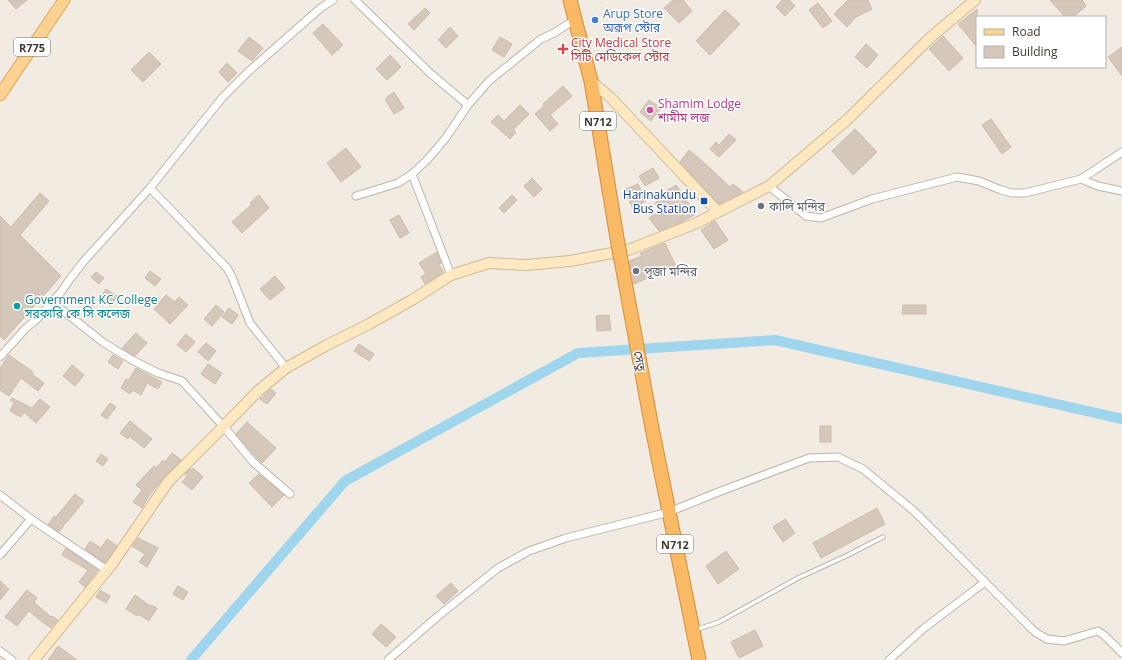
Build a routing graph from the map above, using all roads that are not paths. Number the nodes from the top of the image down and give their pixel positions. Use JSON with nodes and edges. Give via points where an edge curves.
{"nodes":[{"id":1,"x":56,"y":0,"type":"edge"},
{"id":2,"x":64,"y":0,"type":"edge"},
{"id":3,"x":333,"y":0,"type":"edge"},
{"id":4,"x":355,"y":0,"type":"edge"},
{"id":5,"x":570,"y":0,"type":"edge"},
{"id":6,"x":975,"y":0,"type":"edge"},
{"id":7,"x":575,"y":21,"type":"junction"},
{"id":8,"x":591,"y":80,"type":"junction"},
{"id":9,"x":0,"y":82,"type":"edge"},
{"id":10,"x":0,"y":95,"type":"edge"},
{"id":11,"x":468,"y":105,"type":"junction"},
{"id":12,"x":1122,"y":152,"type":"edge"},
{"id":13,"x":412,"y":174,"type":"junction"},
{"id":14,"x":1081,"y":179,"type":"junction"},
{"id":15,"x":769,"y":186,"type":"junction"},
{"id":16,"x":150,"y":188,"type":"junction"},
{"id":17,"x":1122,"y":191,"type":"edge"},
{"id":18,"x":356,"y":196,"type":"dead end"},
{"id":19,"x":718,"y":212,"type":"junction"},
{"id":20,"x":451,"y":275,"type":"junction"},
{"id":21,"x":52,"y":302,"type":"junction"},
{"id":22,"x":0,"y":357,"type":"edge"},
{"id":23,"x":286,"y":368,"type":"junction"},
{"id":24,"x":224,"y":427,"type":"junction"},
{"id":25,"x":290,"y":494,"type":"dead end"},
{"id":26,"x":0,"y":495,"type":"edge"},
{"id":27,"x":668,"y":512,"type":"junction"},
{"id":28,"x":31,"y":518,"type":"junction"},
{"id":29,"x":883,"y":537,"type":"dead end"},
{"id":30,"x":0,"y":555,"type":"edge"},
{"id":31,"x":107,"y":570,"type":"junction"},
{"id":32,"x":985,"y":582,"type":"junction"},
{"id":33,"x":694,"y":631,"type":"junction"},
{"id":34,"x":0,"y":651,"type":"edge"},
{"id":35,"x":1122,"y":653,"type":"edge"},
{"id":36,"x":12,"y":660,"type":"edge"},
{"id":37,"x":34,"y":660,"type":"edge"},
{"id":38,"x":388,"y":660,"type":"edge"},
{"id":39,"x":699,"y":660,"type":"edge"},
{"id":40,"x":889,"y":660,"type":"edge"}],
"edges":[{"from":1,"to":9,"type":"main road","number":"R775"},
{"from":2,"to":10,"type":"main road","number":"R775"},
{"from":3,"to":16,"type":"street","via":[[295,30],[222,98]]},
{"from":4,"to":11,"type":"street","via":[[430,73]]},
{"from":5,"to":7,"type":"highway","number":"N712"},
{"from":6,"to":15,"type":"street","via":[[932,37],[848,119]]},
{"from":7,"to":8,"type":"highway","number":"N712"},
{"from":7,"to":11,"type":"street","via":[[541,39],[489,81]]},
{"from":8,"to":19,"type":"street"},
{"from":8,"to":27,"type":"highway","name":"সেতু","number":"N712","bridge":true,"via":[[618,244]]},
{"from":11,"to":13,"type":"street","via":[[445,139]]},
{"from":12,"to":14,"type":"street"},
{"from":13,"to":18,"type":"street","via":[[398,183]]},
{"from":13,"to":20,"type":"street"},
{"from":14,"to":15,"type":"street","via":[[1026,193],[1012,193],[980,181],[957,177],[872,198],[821,218],[806,216]]},
{"from":14,"to":17,"type":"street"},
{"from":15,"to":19,"type":"street"},
{"from":16,"to":21,"type":"street","via":[[84,261]]},
{"from":16,"to":23,"type":"street","via":[[227,268],[250,323]]},
{"from":19,"to":20,"type":"street","via":[[628,250],[570,261],[526,265],[489,262]]},
{"from":20,"to":23,"type":"street","via":[[388,314]]},
{"from":21,"to":22,"type":"street"},
{"from":21,"to":24,"type":"street","via":[[104,343],[158,373],[182,381]]},
{"from":23,"to":24,"type":"street","via":[[258,391]]},
{"from":24,"to":25,"type":"street","via":[[253,462]]},
{"from":24,"to":31,"type":"street","via":[[168,482]]},
{"from":26,"to":28,"type":"street"},
{"from":27,"to":32,"type":"street","via":[[809,458],[838,456],[863,469],[915,512]]},
{"from":27,"to":33,"type":"highway","number":"N712"},
{"from":27,"to":38,"type":"street","via":[[566,538],[530,551],[498,568]]},
{"from":28,"to":30,"type":"street"},
{"from":28,"to":31,"type":"street"},
{"from":29,"to":33,"type":"lane","via":[[798,578],[719,622]]},
{"from":31,"to":37,"type":"street"},
{"from":32,"to":35,"type":"street","via":[[1035,632],[1047,640],[1064,641],[1098,631]]},
{"from":32,"to":40,"type":"street","via":[[923,629]]},
{"from":33,"to":39,"type":"highway","number":"N712"},
{"from":34,"to":36,"type":"street"}]}
